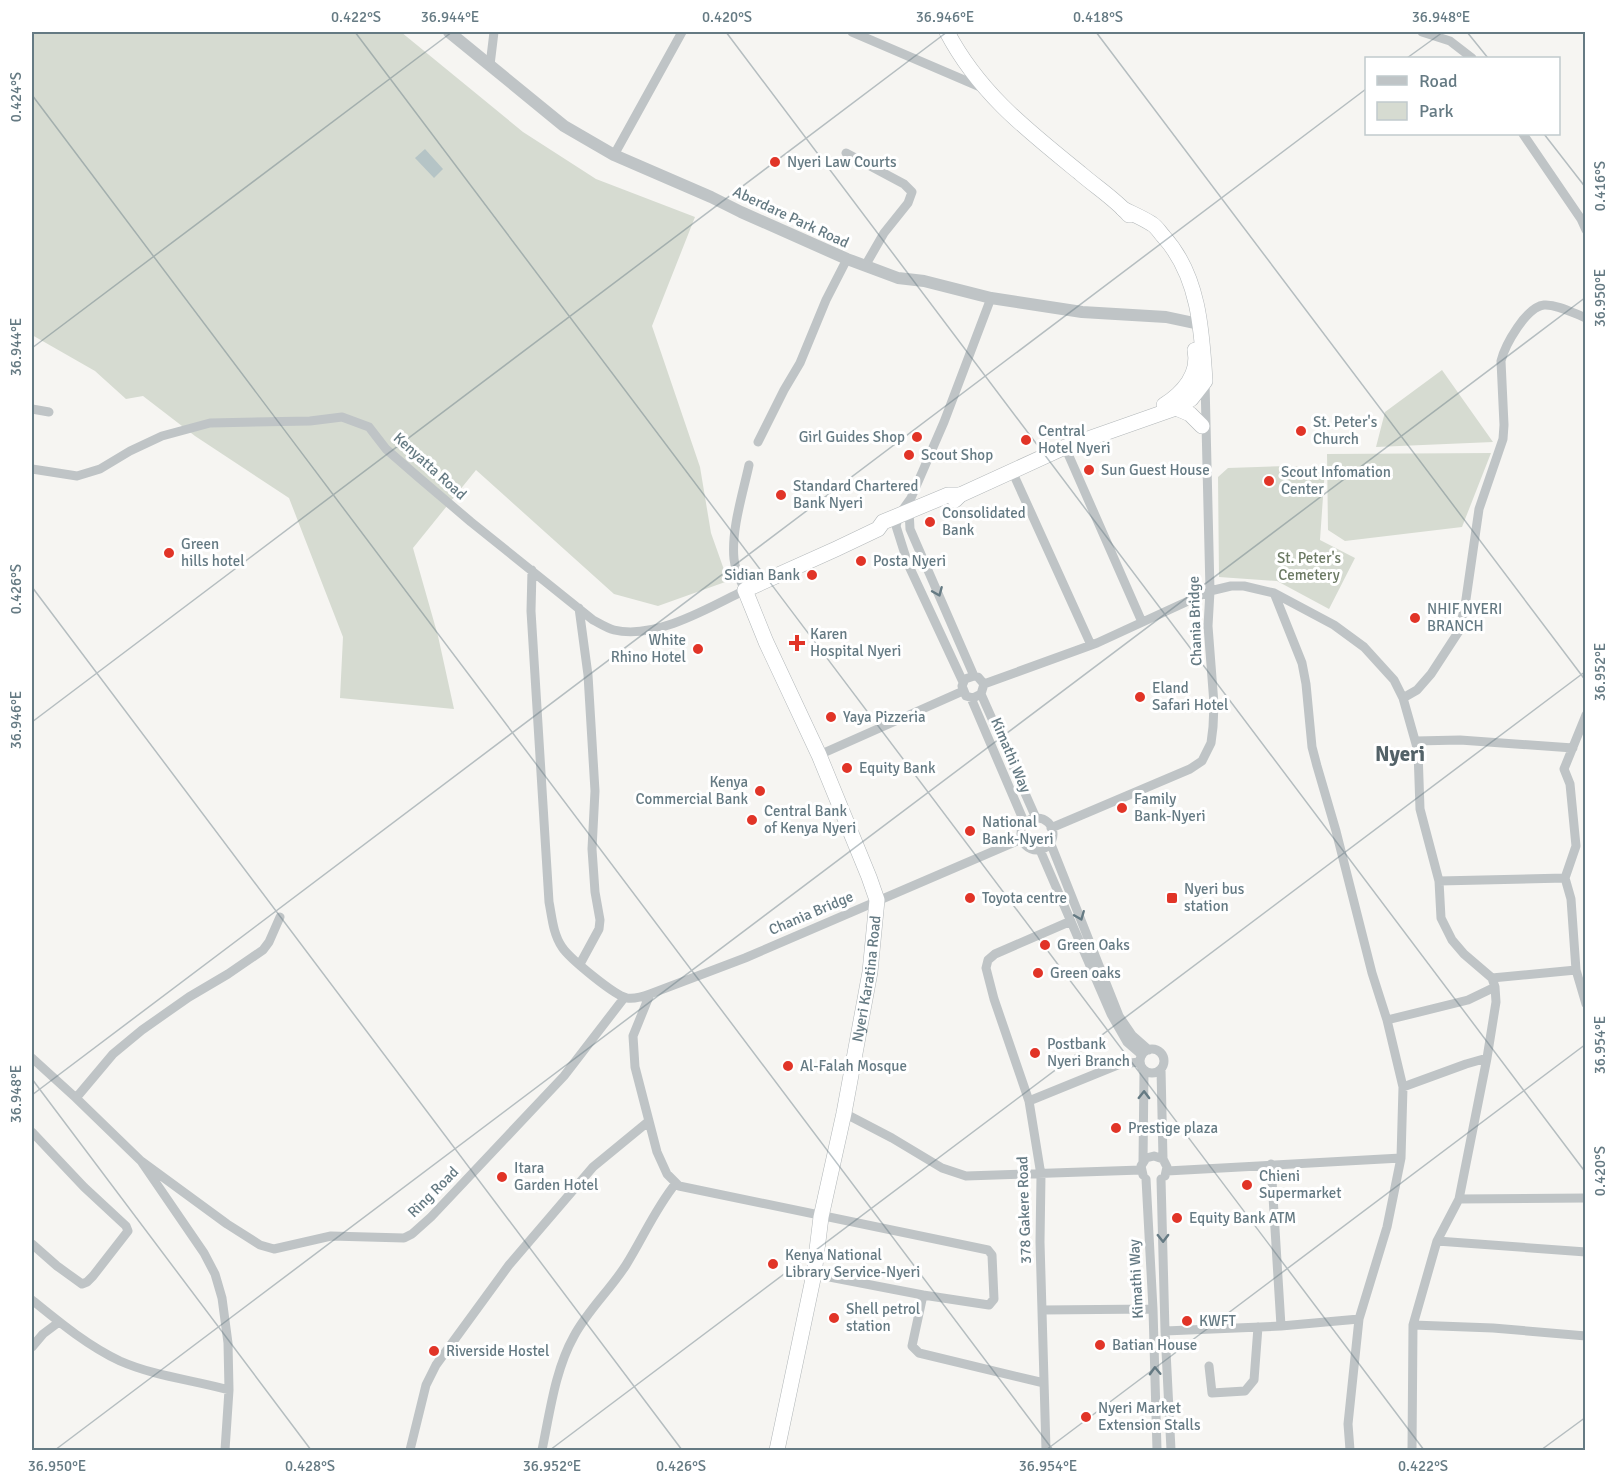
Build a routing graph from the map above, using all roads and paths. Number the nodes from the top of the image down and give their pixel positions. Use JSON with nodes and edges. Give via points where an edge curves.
{"nodes":[{"id":1,"x":449,"y":32,"type":"edge"},
{"id":2,"x":494,"y":32,"type":"edge"},
{"id":3,"x":682,"y":32,"type":"edge"},
{"id":4,"x":852,"y":32,"type":"edge"},
{"id":5,"x":947,"y":32,"type":"edge"},
{"id":6,"x":1422,"y":32,"type":"edge"},
{"id":7,"x":1471,"y":57,"type":"edge"},
{"id":8,"x":490,"y":65,"type":"junction"},
{"id":9,"x":986,"y":89,"type":"junction"},
{"id":10,"x":1524,"y":135,"type":"edge"},
{"id":11,"x":846,"y":153,"type":"dead end"},
{"id":12,"x":614,"y":155,"type":"junction"},
{"id":13,"x":1586,"y":230,"type":"edge"},
{"id":14,"x":847,"y":260,"type":"junction"},
{"id":15,"x":865,"y":266,"type":"junction"},
{"id":16,"x":991,"y":298,"type":"junction"},
{"id":17,"x":1194,"y":318,"type":"junction"},
{"id":18,"x":1586,"y":318,"type":"edge"},
{"id":19,"x":1197,"y":360,"type":"junction"},
{"id":20,"x":1203,"y":385,"type":"junction"},
{"id":21,"x":1176,"y":408,"type":"junction"},
{"id":22,"x":32,"y":409,"type":"edge"},
{"id":23,"x":49,"y":412,"type":"dead end"},
{"id":24,"x":1141,"y":419,"type":"junction"},
{"id":25,"x":1202,"y":426,"type":"junction"},
{"id":26,"x":758,"y":442,"type":"dead end"},
{"id":27,"x":1065,"y":447,"type":"junction"},
{"id":28,"x":749,"y":465,"type":"dead end"},
{"id":29,"x":32,"y":469,"type":"edge"},
{"id":30,"x":1012,"y":471,"type":"junction"},
{"id":31,"x":1206,"y":492,"type":"junction"},
{"id":32,"x":905,"y":515,"type":"junction"},
{"id":33,"x":532,"y":570,"type":"junction"},
{"id":34,"x":745,"y":590,"type":"junction"},
{"id":35,"x":1210,"y":591,"type":"junction"},
{"id":36,"x":1274,"y":593,"type":"junction"},
{"id":37,"x":579,"y":608,"type":"junction"},
{"id":38,"x":1142,"y":622,"type":"junction"},
{"id":39,"x":1091,"y":645,"type":"junction"},
{"id":40,"x":974,"y":676,"type":"junction"},
{"id":41,"x":984,"y":684,"type":"junction"},
{"id":42,"x":963,"y":686,"type":"junction"},
{"id":43,"x":981,"y":694,"type":"junction"},
{"id":44,"x":970,"y":698,"type":"junction"},
{"id":45,"x":1403,"y":698,"type":"junction"},
{"id":46,"x":1586,"y":715,"type":"edge"},
{"id":47,"x":1416,"y":741,"type":"junction"},
{"id":48,"x":1573,"y":748,"type":"junction"},
{"id":49,"x":819,"y":755,"type":"junction"},
{"id":50,"x":1036,"y":818,"type":"junction"},
{"id":51,"x":1025,"y":824,"type":"junction"},
{"id":52,"x":1051,"y":828,"type":"junction"},
{"id":53,"x":1022,"y":840,"type":"junction"},
{"id":54,"x":1050,"y":842,"type":"junction"},
{"id":55,"x":1041,"y":850,"type":"junction"},
{"id":56,"x":1565,"y":879,"type":"junction"},
{"id":57,"x":1439,"y":881,"type":"junction"},
{"id":58,"x":877,"y":900,"type":"junction"},
{"id":59,"x":280,"y":917,"type":"dead end"},
{"id":60,"x":1071,"y":921,"type":"junction"},
{"id":61,"x":580,"y":964,"type":"junction"},
{"id":62,"x":1576,"y":970,"type":"junction"},
{"id":63,"x":1493,"y":983,"type":"junction"},
{"id":64,"x":650,"y":994,"type":"junction"},
{"id":65,"x":624,"y":998,"type":"junction"},
{"id":66,"x":1586,"y":1004,"type":"edge"},
{"id":67,"x":1387,"y":1020,"type":"junction"},
{"id":68,"x":32,"y":1058,"type":"edge"},
{"id":69,"x":1487,"y":1058,"type":"junction"},
{"id":70,"x":1144,"y":1059,"type":"junction"},
{"id":71,"x":1161,"y":1069,"type":"junction"},
{"id":72,"x":1403,"y":1088,"type":"junction"},
{"id":73,"x":76,"y":1098,"type":"junction"},
{"id":74,"x":1029,"y":1101,"type":"junction"},
{"id":75,"x":844,"y":1113,"type":"junction"},
{"id":76,"x":649,"y":1121,"type":"junction"},
{"id":77,"x":32,"y":1132,"type":"edge"},
{"id":78,"x":1401,"y":1158,"type":"junction"},
{"id":79,"x":1163,"y":1159,"type":"junction"},
{"id":80,"x":141,"y":1161,"type":"junction"},
{"id":81,"x":1271,"y":1164,"type":"junction"},
{"id":82,"x":1143,"y":1170,"type":"junction"},
{"id":83,"x":1041,"y":1175,"type":"junction"},
{"id":84,"x":1164,"y":1175,"type":"junction"},
{"id":85,"x":676,"y":1183,"type":"junction"},
{"id":86,"x":1586,"y":1198,"type":"edge"},
{"id":87,"x":1459,"y":1199,"type":"junction"},
{"id":88,"x":821,"y":1217,"type":"junction"},
{"id":89,"x":1437,"y":1242,"type":"junction"},
{"id":90,"x":32,"y":1244,"type":"edge"},
{"id":91,"x":1586,"y":1251,"type":"edge"},
{"id":92,"x":814,"y":1274,"type":"junction"},
{"id":93,"x":923,"y":1295,"type":"junction"},
{"id":94,"x":32,"y":1300,"type":"edge"},
{"id":95,"x":1153,"y":1308,"type":"junction"},
{"id":96,"x":1043,"y":1310,"type":"junction"},
{"id":97,"x":1359,"y":1319,"type":"junction"},
{"id":98,"x":59,"y":1322,"type":"junction"},
{"id":99,"x":1413,"y":1325,"type":"junction"},
{"id":100,"x":1281,"y":1326,"type":"junction"},
{"id":101,"x":1258,"y":1327,"type":"junction"},
{"id":102,"x":1165,"y":1331,"type":"junction"},
{"id":103,"x":1586,"y":1336,"type":"edge"},
{"id":104,"x":32,"y":1347,"type":"edge"},
{"id":105,"x":1209,"y":1366,"type":"dead end"},
{"id":106,"x":1044,"y":1383,"type":"junction"},
{"id":107,"x":229,"y":1390,"type":"junction"},
{"id":108,"x":225,"y":1450,"type":"edge"},
{"id":109,"x":410,"y":1450,"type":"edge"},
{"id":110,"x":542,"y":1450,"type":"edge"},
{"id":111,"x":777,"y":1450,"type":"edge"},
{"id":112,"x":1046,"y":1450,"type":"edge"},
{"id":113,"x":1157,"y":1450,"type":"edge"},
{"id":114,"x":1171,"y":1450,"type":"edge"},
{"id":115,"x":1350,"y":1450,"type":"edge"},
{"id":116,"x":1412,"y":1450,"type":"edge"}],
"edges":[{"from":1,"to":8,"type":"street","name":"Aberdare Park Road"},
{"from":2,"to":8,"type":"street"},
{"from":3,"to":12,"type":"street"},
{"from":4,"to":9,"type":"street"},
{"from":5,"to":9,"type":"highway"},
{"from":6,"to":7,"type":"street","via":[[1450,41]]},
{"from":8,"to":12,"type":"street","name":"Aberdare Park Road","via":[[564,126]]},
{"from":9,"to":17,"type":"highway","via":[[1012,117],[1123,209],[1173,259]]},
{"from":10,"to":13,"type":"street"},
{"from":11,"to":15,"type":"street","via":[[912,192]]},
{"from":12,"to":14,"type":"street","name":"Aberdare Park Road"},
{"from":14,"to":15,"type":"street","name":"Aberdare Park Road"},
{"from":14,"to":26,"type":"street","via":[[800,363]]},
{"from":15,"to":16,"type":"street","name":"Aberdare Park Road","via":[[898,278]]},
{"from":16,"to":17,"type":"street","name":"Aberdare Park Road","via":[[1082,312]]},
{"from":16,"to":32,"type":"street"},
{"from":17,"to":19,"type":"highway"},
{"from":17,"to":20,"type":"highway"},
{"from":18,"to":45,"type":"street","via":[[1553,305],[1538,307],[1529,313],[1504,351],[1503,439],[1479,509],[1459,631],[1431,674],[1417,690]]},
{"from":19,"to":20,"type":"street","name":"Chania Bridge"},
{"from":19,"to":24,"type":"highway","via":[[1182,392]]},
{"from":20,"to":21,"type":"highway","via":[[1188,402]]},
{"from":20,"to":25,"type":"street","name":"Chania Bridge"},
{"from":20,"to":31,"type":"street","name":"Chania Bridge"},
{"from":21,"to":24,"type":"highway"},
{"from":21,"to":25,"type":"highway","via":[[1190,414]]},
{"from":22,"to":23,"type":"street"},
{"from":24,"to":27,"type":"highway"},
{"from":25,"to":31,"type":"street","name":"Chania Bridge"},
{"from":27,"to":30,"type":"highway"},
{"from":27,"to":38,"type":"street"},
{"from":28,"to":34,"type":"street","via":[[734,543],[735,566]]},
{"from":29,"to":33,"type":"street","name":"Kenyatta Road","via":[[77,476],[100,469],[162,436],[210,423],[342,417],[369,427],[386,449]]},
{"from":30,"to":32,"type":"highway"},
{"from":30,"to":39,"type":"street"},
{"from":31,"to":35,"type":"street","name":"Chania Bridge"},
{"from":32,"to":34,"type":"highway"},
{"from":32,"to":40,"type":"street","one_way":true},
{"from":32,"to":42,"type":"street","via":[[908,564]]},
{"from":33,"to":37,"type":"street","name":"Kenyatta Road"},
{"from":33,"to":61,"type":"street","via":[[531,611],[549,902],[562,947]]},
{"from":34,"to":37,"type":"street","name":"Kenyatta Road","via":[[663,627],[636,631],[611,629]]},
{"from":34,"to":49,"type":"highway","name":"Nyeri Karatina Road"},
{"from":35,"to":36,"type":"street","via":[[1244,586]]},
{"from":35,"to":38,"type":"street"},
{"from":35,"to":52,"type":"street","name":"Chania Bridge","via":[[1208,626],[1214,727],[1202,761]]},
{"from":36,"to":45,"type":"street","via":[[1334,625],[1364,647],[1394,680]]},
{"from":36,"to":67,"type":"street","via":[[1302,663],[1312,747]]},
{"from":37,"to":61,"type":"street","via":[[588,675],[595,791],[592,849],[600,920]]},
{"from":38,"to":39,"type":"street"},
{"from":39,"to":41,"type":"street"},
{"from":40,"to":41,"type":"street"},
{"from":40,"to":42,"type":"street","via":[[968,677]]},
{"from":41,"to":43,"type":"street"},
{"from":42,"to":44,"type":"street"},
{"from":42,"to":49,"type":"street"},
{"from":43,"to":44,"type":"street"},
{"from":43,"to":50,"type":"street","name":"Kimathi Way"},
{"from":44,"to":51,"type":"street","name":"Kimathi Way"},
{"from":45,"to":47,"type":"street"},
{"from":46,"to":48,"type":"street"},
{"from":47,"to":48,"type":"street"},
{"from":47,"to":57,"type":"street","via":[[1420,809]]},
{"from":48,"to":56,"type":"street","via":[[1564,769],[1570,784],[1576,846]]},
{"from":49,"to":58,"type":"highway","name":"Nyeri Karatina Road"},
{"from":50,"to":51,"type":"street"},
{"from":50,"to":52,"type":"street"},
{"from":51,"to":53,"type":"street"},
{"from":52,"to":54,"type":"street"},
{"from":53,"to":55,"type":"street","via":[[1027,847]]},
{"from":53,"to":58,"type":"street","name":"Chania Bridge"},
{"from":54,"to":55,"type":"street"},
{"from":54,"to":70,"type":"street","one_way":true,"via":[[1119,1016]]},
{"from":55,"to":60,"type":"street"},
{"from":56,"to":57,"type":"street"},
{"from":56,"to":62,"type":"street","via":[[1571,899]]},
{"from":57,"to":63,"type":"street","via":[[1441,918],[1452,940]]},
{"from":58,"to":64,"type":"street","name":"Chania Bridge"},
{"from":58,"to":75,"type":"highway","name":"Nyeri Karatina Road","via":[[870,972]]},
{"from":59,"to":73,"type":"street","via":[[263,950],[142,1030],[112,1054]]},
{"from":60,"to":70,"type":"street","via":[[1116,1026]]},
{"from":60,"to":74,"type":"street","name":"378 Gakere Road","via":[[995,954],[986,968]]},
{"from":61,"to":65,"type":"street"},
{"from":62,"to":63,"type":"street"},
{"from":62,"to":66,"type":"street"},
{"from":63,"to":67,"type":"street","via":[[1468,1000]]},
{"from":63,"to":69,"type":"street","via":[[1496,1002]]},
{"from":64,"to":65,"type":"street","name":"Chania Bridge"},
{"from":64,"to":76,"type":"street","via":[[633,1036],[635,1066]]},
{"from":65,"to":80,"type":"street","name":"Ring Road","via":[[564,1076],[431,1217],[404,1238],[331,1236],[274,1249],[260,1245]]},
{"from":67,"to":72,"type":"street"},
{"from":68,"to":73,"type":"street","name":"Ring Road"},
{"from":69,"to":72,"type":"street"},
{"from":69,"to":87,"type":"street"},
{"from":70,"to":71,"type":"street","via":[[1151,1073]]},
{"from":70,"to":71,"type":"street","via":[[1157,1050],[1164,1060]]},
{"from":70,"to":74,"type":"street","via":[[1120,1064]]},
{"from":82,"to":70,"type":"street","name":"Kimathi Way","one_way":true},
{"from":71,"to":79,"type":"street"},
{"from":72,"to":78,"type":"street"},
{"from":73,"to":80,"type":"street","name":"Ring Road"},
{"from":74,"to":83,"type":"street","name":"378 Gakere Road"},
{"from":75,"to":83,"type":"street","via":[[952,1173]]},
{"from":75,"to":88,"type":"highway","name":"Nyeri Karatina Road"},
{"from":76,"to":85,"type":"street","via":[[657,1152]]},
{"from":76,"to":109,"type":"street","via":[[593,1167],[509,1265],[436,1365],[426,1385]]},
{"from":77,"to":90,"type":"street","via":[[128,1232],[82,1284]]},
{"from":78,"to":81,"type":"street"},
{"from":78,"to":97,"type":"street","via":[[1387,1227]]},
{"from":79,"to":82,"type":"street","via":[[1150,1156]]},
{"from":79,"to":84,"type":"street"},
{"from":80,"to":107,"type":"street","name":"Ring Road","via":[[215,1274],[225,1314]]},
{"from":81,"to":84,"type":"street"},
{"from":81,"to":100,"type":"street"},
{"from":82,"to":83,"type":"street"},
{"from":82,"to":84,"type":"street","via":[[1154,1182]]},
{"from":82,"to":95,"type":"street","name":"Kimathi Way"},
{"from":83,"to":96,"type":"street","name":"378 Gakere Road"},
{"from":84,"to":102,"type":"street","name":"Kimathi Way","one_way":true},
{"from":85,"to":88,"type":"street"},
{"from":85,"to":110,"type":"street","via":[[625,1266],[574,1334],[556,1387]]},
{"from":86,"to":87,"type":"street"},
{"from":87,"to":89,"type":"street"},
{"from":88,"to":92,"type":"highway","name":"Nyeri Karatina Road"},
{"from":88,"to":93,"type":"street","via":[[991,1252],[994,1299],[989,1305]]},
{"from":89,"to":91,"type":"street"},
{"from":89,"to":99,"type":"street"},
{"from":92,"to":93,"type":"street"},
{"from":92,"to":111,"type":"highway","name":"Nyeri Karatina Road"},
{"from":93,"to":106,"type":"street","via":[[914,1350]]},
{"from":94,"to":98,"type":"street"},
{"from":95,"to":96,"type":"street"},
{"from":113,"to":95,"type":"street","name":"Kimathi Way","one_way":true},
{"from":96,"to":106,"type":"street","name":"378 Gakere Road"},
{"from":97,"to":100,"type":"street"},
{"from":97,"to":115,"type":"street","via":[[1348,1424]]},
{"from":98,"to":104,"type":"street"},
{"from":98,"to":107,"type":"street","via":[[121,1361]]},
{"from":99,"to":103,"type":"street"},
{"from":99,"to":116,"type":"street"},
{"from":100,"to":101,"type":"street"},
{"from":101,"to":102,"type":"street"},
{"from":101,"to":105,"type":"street","via":[[1254,1380],[1245,1391],[1212,1393]]},
{"from":102,"to":114,"type":"street","name":"Kimathi Way"},
{"from":106,"to":112,"type":"street","name":"378 Gakere Road"},
{"from":107,"to":108,"type":"street","name":"Ring Road"}]}
